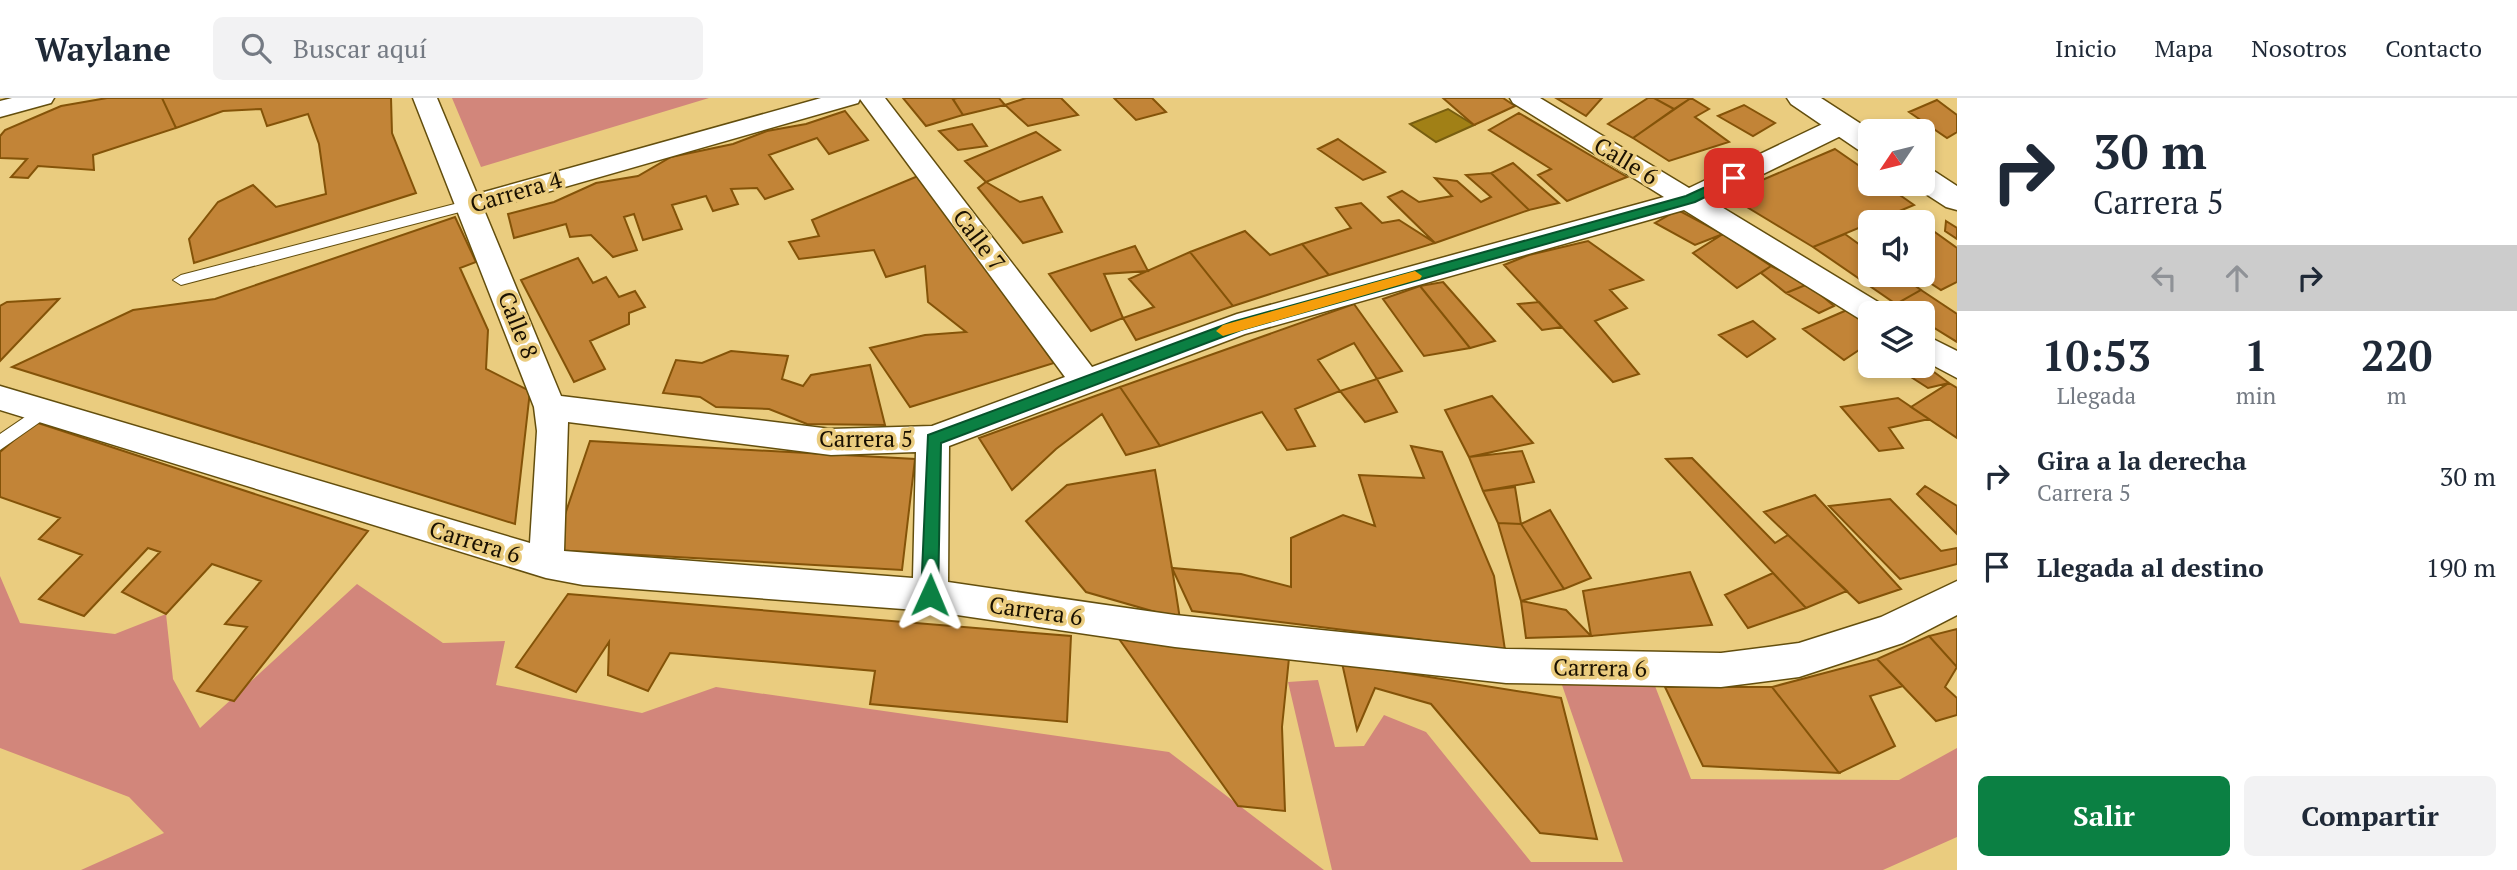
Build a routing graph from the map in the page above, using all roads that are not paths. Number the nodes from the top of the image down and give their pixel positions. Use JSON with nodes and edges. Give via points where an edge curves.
{"nodes":[{"id":1,"x":41,"y":98,"type":"edge"},
{"id":2,"x":425,"y":98,"type":"edge"},
{"id":3,"x":849,"y":98,"type":"edge"},
{"id":4,"x":872,"y":98,"type":"edge"},
{"id":5,"x":1522,"y":98,"type":"edge"},
{"id":6,"x":1801,"y":98,"type":"edge"},
{"id":7,"x":0,"y":109,"type":"edge"},
{"id":8,"x":1842,"y":125,"type":"junction"},
{"id":9,"x":1858,"y":135,"type":"edge"},
{"id":10,"x":1936,"y":187,"type":"edge"},
{"id":11,"x":1690,"y":199,"type":"junction"},
{"id":12,"x":1957,"y":201,"type":"edge"},
{"id":13,"x":470,"y":205,"type":"junction"},
{"id":14,"x":181,"y":280,"type":"dead end"},
{"id":15,"x":1858,"y":304,"type":"edge"},
{"id":16,"x":1935,"y":352,"type":"edge"},
{"id":17,"x":1957,"y":366,"type":"edge"},
{"id":18,"x":1086,"y":382,"type":"junction"},
{"id":19,"x":0,"y":398,"type":"edge"},
{"id":20,"x":550,"y":407,"type":"junction"},
{"id":21,"x":44,"y":410,"type":"junction"},
{"id":22,"x":933,"y":439,"type":"junction"},
{"id":23,"x":0,"y":443,"type":"edge"},
{"id":24,"x":546,"y":563,"type":"junction"},
{"id":25,"x":930,"y":595,"type":"junction"},
{"id":26,"x":1957,"y":597,"type":"edge"}],
"edges":[{"from":1,"to":7,"type":"street"},
{"from":2,"to":13,"type":"street","name":"Calle 8"},
{"from":3,"to":13,"type":"street","name":"Carrera 4"},
{"from":4,"to":18,"type":"street","name":"Calle 7"},
{"from":5,"to":11,"type":"street","name":"Calle 6"},
{"from":6,"to":8,"type":"highway"},
{"from":8,"to":9,"type":"highway"},
{"from":8,"to":11,"type":"street","name":"Carrera 5"},
{"from":10,"to":12,"type":"highway"},
{"from":11,"to":15,"type":"street","name":"Calle 6"},
{"from":11,"to":18,"type":"street","name":"Carrera 5","via":[[1237,326]]},
{"from":13,"to":14,"type":"lane","name":"Carrera 4"},
{"from":13,"to":20,"type":"street","name":"Calle 8"},
{"from":16,"to":17,"type":"street"},
{"from":18,"to":22,"type":"street","name":"Carrera 5"},
{"from":19,"to":21,"type":"street","name":"Carrera 6"},
{"from":20,"to":22,"type":"street","name":"Carrera 5","via":[[831,442]]},
{"from":20,"to":24,"type":"street","name":"Calle 8","via":[[553,431]]},
{"from":21,"to":23,"type":"lane"},
{"from":21,"to":24,"type":"street","name":"Carrera 6"},
{"from":22,"to":25,"type":"street"},
{"from":24,"to":25,"type":"street","name":"Carrera 6","via":[[583,570]]},
{"from":25,"to":26,"type":"street","name":"Carrera 6","via":[[1175,631],[1506,666],[1721,670],[1799,660],[1890,631]]}]}
